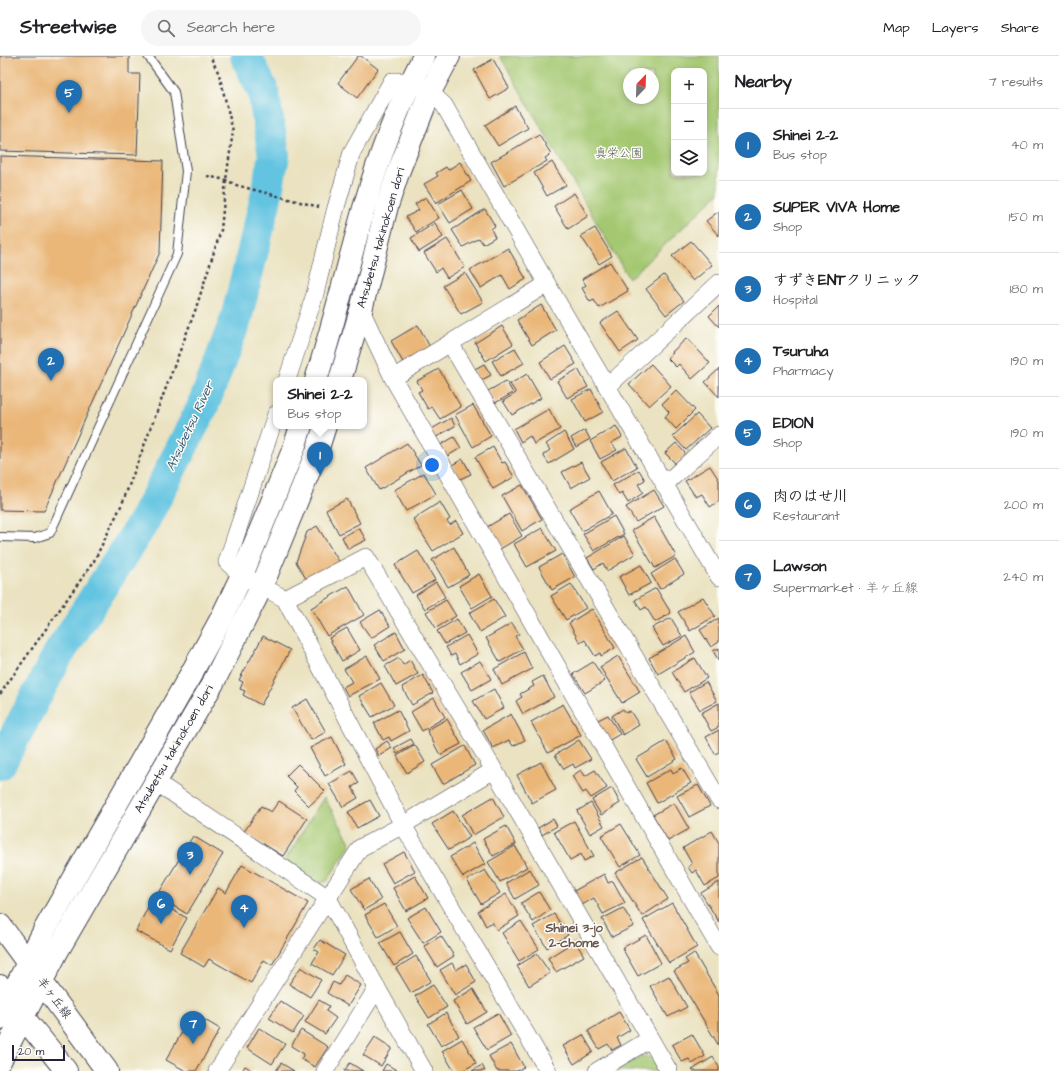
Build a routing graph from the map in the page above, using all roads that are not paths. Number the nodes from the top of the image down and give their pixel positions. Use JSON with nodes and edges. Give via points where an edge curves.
{"nodes":[{"id":1,"x":148,"y":56,"type":"edge"},
{"id":2,"x":424,"y":56,"type":"edge"},
{"id":3,"x":449,"y":56,"type":"edge"},
{"id":4,"x":411,"y":81,"type":"junction"},
{"id":5,"x":430,"y":92,"type":"junction"},
{"id":6,"x":719,"y":283,"type":"edge"},
{"id":7,"x":546,"y":284,"type":"junction"},
{"id":8,"x":361,"y":310,"type":"junction"},
{"id":9,"x":450,"y":343,"type":"junction"},
{"id":10,"x":288,"y":377,"type":"edge"},
{"id":11,"x":317,"y":377,"type":"edge"},
{"id":12,"x":341,"y":377,"type":"edge"},
{"id":13,"x":393,"y":378,"type":"junction"},
{"id":14,"x":607,"y":387,"type":"junction"},
{"id":15,"x":273,"y":423,"type":"edge"},
{"id":16,"x":300,"y":429,"type":"edge"},
{"id":17,"x":324,"y":429,"type":"edge"},
{"id":18,"x":719,"y":435,"type":"edge"},
{"id":19,"x":664,"y":485,"type":"junction"},
{"id":20,"x":0,"y":537,"type":"edge"},
{"id":21,"x":242,"y":575,"type":"junction"},
{"id":22,"x":719,"y":577,"type":"edge"},
{"id":23,"x":262,"y":586,"type":"junction"},
{"id":24,"x":284,"y":599,"type":"junction"},
{"id":25,"x":494,"y":770,"type":"junction"},
{"id":26,"x":156,"y":782,"type":"junction"},
{"id":27,"x":719,"y":800,"type":"edge"},
{"id":28,"x":403,"y":825,"type":"junction"},
{"id":29,"x":328,"y":898,"type":"junction"},
{"id":30,"x":0,"y":925,"type":"edge"},
{"id":31,"x":719,"y":947,"type":"edge"},
{"id":32,"x":28,"y":964,"type":"junction"},
{"id":33,"x":42,"y":982,"type":"junction"},
{"id":34,"x":377,"y":988,"type":"junction"},
{"id":35,"x":3,"y":1001,"type":"edge"},
{"id":36,"x":23,"y":1018,"type":"junction"},
{"id":37,"x":650,"y":1039,"type":"junction"},
{"id":38,"x":0,"y":1061,"type":"edge"},
{"id":39,"x":66,"y":1071,"type":"edge"},
{"id":40,"x":107,"y":1071,"type":"edge"},
{"id":41,"x":217,"y":1071,"type":"edge"},
{"id":42,"x":325,"y":1071,"type":"edge"},
{"id":43,"x":424,"y":1071,"type":"edge"},
{"id":44,"x":548,"y":1071,"type":"edge"},
{"id":45,"x":596,"y":1071,"type":"edge"},
{"id":46,"x":668,"y":1071,"type":"edge"}],
"edges":[{"from":1,"to":20,"type":"lane","via":[[174,92],[186,171],[177,254],[50,533],[35,538]]},
{"from":2,"to":4,"type":"main road","name":"Atsubetsu takinokoen dori"},
{"from":3,"to":5,"type":"main road","name":"Atsubetsu takinokoen dori"},
{"from":4,"to":5,"type":"street"},
{"from":4,"to":10,"type":"street","via":[[392,80],[352,152],[315,294]]},
{"from":4,"to":11,"type":"main road","name":"Atsubetsu takinokoen dori","via":[[376,168]]},
{"from":5,"to":7,"type":"street","via":[[444,106]]},
{"from":5,"to":8,"type":"main road","name":"Atsubetsu takinokoen dori","via":[[387,206]]},
{"from":6,"to":14,"type":"street"},
{"from":7,"to":9,"type":"street"},
{"from":7,"to":14,"type":"street"},
{"from":8,"to":12,"type":"main road","name":"Atsubetsu takinokoen dori"},
{"from":8,"to":13,"type":"street"},
{"from":9,"to":13,"type":"street"},
{"from":9,"to":27,"type":"street"},
{"from":13,"to":31,"type":"street"},
{"from":14,"to":19,"type":"street"},
{"from":15,"to":21,"type":"street","via":[[227,562]]},
{"from":16,"to":21,"type":"main road","name":"Atsubetsu takinokoen dori"},
{"from":17,"to":23,"type":"main road","name":"Atsubetsu takinokoen dori"},
{"from":18,"to":19,"type":"street"},
{"from":19,"to":22,"type":"street"},
{"from":21,"to":23,"type":"street"},
{"from":21,"to":32,"type":"main road","name":"Atsubetsu takinokoen dori","via":[[191,674],[45,929]]},
{"from":23,"to":24,"type":"street"},
{"from":23,"to":26,"type":"main road","name":"Atsubetsu takinokoen dori","via":[[213,683]]},
{"from":24,"to":25,"type":"street","via":[[366,557]]},
{"from":24,"to":28,"type":"street"},
{"from":25,"to":28,"type":"street"},
{"from":25,"to":37,"type":"street"},
{"from":26,"to":29,"type":"street"},
{"from":26,"to":33,"type":"main road","name":"Atsubetsu takinokoen dori"},
{"from":28,"to":29,"type":"street","via":[[360,848]]},
{"from":28,"to":44,"type":"street"},
{"from":29,"to":34,"type":"street"},
{"from":29,"to":41,"type":"street"},
{"from":30,"to":32,"type":"main road","name":"羊ヶ丘線"},
{"from":32,"to":33,"type":"main road","name":"羊ヶ丘線"},
{"from":32,"to":35,"type":"main road","name":"Atsubetsu takinokoen dori"},
{"from":33,"to":36,"type":"main road","name":"Atsubetsu takinokoen dori"},
{"from":33,"to":40,"type":"main road","name":"羊ヶ丘線"},
{"from":34,"to":42,"type":"street"},
{"from":34,"to":43,"type":"street"},
{"from":35,"to":36,"type":"main road"},
{"from":36,"to":38,"type":"main road","name":"Atsubetsu takinokoen dori"},
{"from":36,"to":39,"type":"main road"},
{"from":37,"to":45,"type":"street"},
{"from":37,"to":46,"type":"street"}]}
